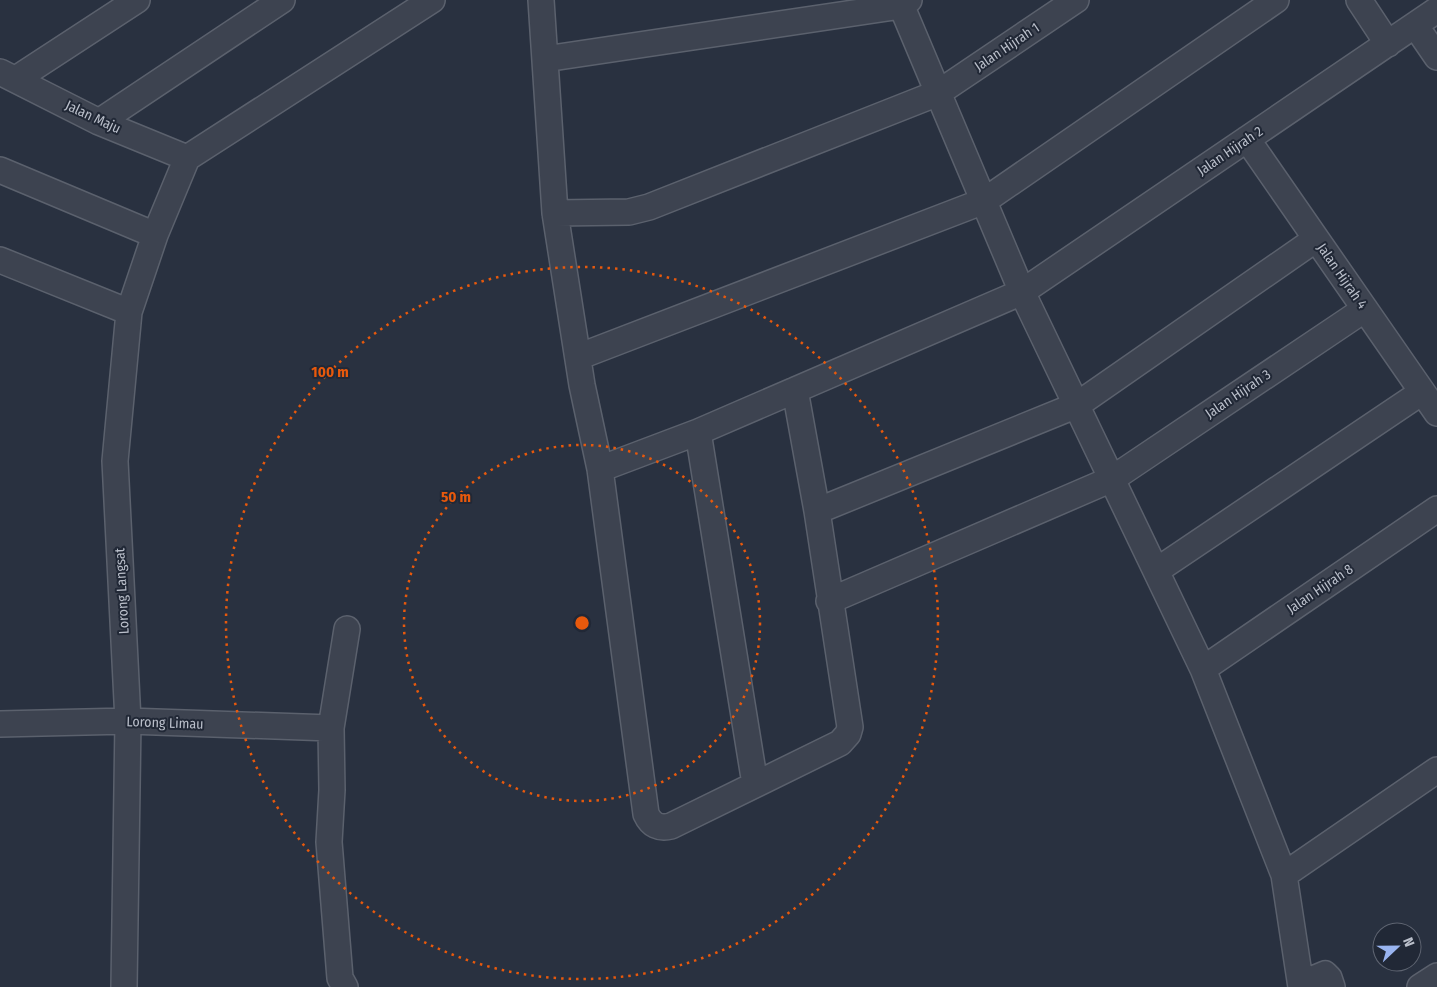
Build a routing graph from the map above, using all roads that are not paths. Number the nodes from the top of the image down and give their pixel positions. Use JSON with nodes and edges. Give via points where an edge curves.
{"nodes":[{"id":1,"x":137,"y":0,"type":"edge"},
{"id":2,"x":282,"y":0,"type":"edge"},
{"id":3,"x":432,"y":0,"type":"edge"},
{"id":4,"x":541,"y":0,"type":"edge"},
{"id":5,"x":1076,"y":0,"type":"edge"},
{"id":6,"x":1276,"y":0,"type":"edge"},
{"id":7,"x":1359,"y":0,"type":"edge"},
{"id":8,"x":903,"y":2,"type":"edge"},
{"id":9,"x":1437,"y":10,"type":"edge"},
{"id":10,"x":1415,"y":25,"type":"junction"},
{"id":11,"x":1388,"y":44,"type":"junction"},
{"id":12,"x":1437,"y":57,"type":"edge"},
{"id":13,"x":545,"y":59,"type":"junction"},
{"id":14,"x":8,"y":76,"type":"edge"},
{"id":15,"x":938,"y":93,"type":"junction"},
{"id":16,"x":99,"y":122,"type":"junction"},
{"id":17,"x":1247,"y":139,"type":"junction"},
{"id":18,"x":187,"y":158,"type":"junction"},
{"id":19,"x":0,"y":170,"type":"edge"},
{"id":20,"x":984,"y":200,"type":"junction"},
{"id":21,"x":555,"y":213,"type":"junction"},
{"id":22,"x":155,"y":234,"type":"junction"},
{"id":23,"x":1316,"y":239,"type":"junction"},
{"id":24,"x":0,"y":260,"type":"edge"},
{"id":25,"x":1022,"y":292,"type":"junction"},
{"id":26,"x":1364,"y":309,"type":"junction"},
{"id":27,"x":129,"y":312,"type":"junction"},
{"id":28,"x":578,"y":357,"type":"junction"},
{"id":29,"x":795,"y":390,"type":"junction"},
{"id":30,"x":1422,"y":392,"type":"junction"},
{"id":31,"x":1076,"y":405,"type":"junction"},
{"id":32,"x":1437,"y":413,"type":"edge"},
{"id":33,"x":698,"y":432,"type":"junction"},
{"id":34,"x":600,"y":469,"type":"junction"},
{"id":35,"x":1112,"y":479,"type":"junction"},
{"id":36,"x":1437,"y":509,"type":"edge"},
{"id":37,"x":817,"y":511,"type":"junction"},
{"id":38,"x":1156,"y":571,"type":"junction"},
{"id":39,"x":829,"y":601,"type":"junction"},
{"id":40,"x":346,"y":629,"type":"dead end"},
{"id":41,"x":1203,"y":669,"type":"junction"},
{"id":42,"x":128,"y":721,"type":"junction"},
{"id":43,"x":0,"y":724,"type":"edge"},
{"id":44,"x":331,"y":728,"type":"junction"},
{"id":45,"x":1437,"y":770,"type":"edge"},
{"id":46,"x":755,"y":784,"type":"junction"},
{"id":47,"x":1284,"y":875,"type":"junction"},
{"id":48,"x":1437,"y":976,"type":"edge"},
{"id":49,"x":1301,"y":985,"type":"edge"},
{"id":50,"x":124,"y":987,"type":"edge"},
{"id":51,"x":345,"y":987,"type":"edge"},
{"id":52,"x":1332,"y":987,"type":"edge"},
{"id":53,"x":1420,"y":987,"type":"edge"}],
"edges":[{"from":1,"to":14,"type":"street"},
{"from":2,"to":16,"type":"street"},
{"from":3,"to":18,"type":"street"},
{"from":4,"to":13,"type":"street"},
{"from":5,"to":15,"type":"street","name":"Jalan Hijrah 1"},
{"from":6,"to":20,"type":"street"},
{"from":7,"to":11,"type":"street"},
{"from":8,"to":13,"type":"street"},
{"from":8,"to":15,"type":"street"},
{"from":9,"to":10,"type":"street","name":"Jalan Hijrah 2"},
{"from":10,"to":11,"type":"street","name":"Jalan Hijrah 2"},
{"from":10,"to":12,"type":"street"},
{"from":11,"to":17,"type":"street","name":"Jalan Hijrah 2"},
{"from":13,"to":21,"type":"street"},
{"from":14,"to":16,"type":"street","name":"Jalan Maju"},
{"from":15,"to":20,"type":"street"},
{"from":15,"to":21,"type":"street","name":"Jalan Hijrah 1","via":[[649,207],[629,212]]},
{"from":16,"to":18,"type":"street","name":"Jalan Maju"},
{"from":17,"to":23,"type":"street","name":"Jalan Hijrah 4"},
{"from":17,"to":25,"type":"street","name":"Jalan Hijrah 2"},
{"from":18,"to":22,"type":"street","name":"Lorong Langsat"},
{"from":19,"to":22,"type":"street"},
{"from":20,"to":25,"type":"street"},
{"from":20,"to":28,"type":"street"},
{"from":21,"to":28,"type":"street"},
{"from":22,"to":27,"type":"street","name":"Lorong Langsat"},
{"from":23,"to":26,"type":"street","name":"Jalan Hijrah 4"},
{"from":23,"to":31,"type":"street"},
{"from":24,"to":27,"type":"street"},
{"from":25,"to":29,"type":"street","name":"Jalan Hijrah 2"},
{"from":25,"to":31,"type":"street"},
{"from":26,"to":30,"type":"street","name":"Jalan Hijrah 4"},
{"from":26,"to":35,"type":"street","name":"Jalan Hijrah 3"},
{"from":27,"to":42,"type":"street","name":"Lorong Langsat","via":[[115,461]]},
{"from":28,"to":34,"type":"street"},
{"from":29,"to":33,"type":"street","name":"Jalan Hijrah 2"},
{"from":29,"to":37,"type":"street"},
{"from":30,"to":32,"type":"street","name":"Jalan Hijrah 4"},
{"from":30,"to":38,"type":"street"},
{"from":31,"to":35,"type":"street"},
{"from":31,"to":37,"type":"street"},
{"from":33,"to":34,"type":"street","name":"Jalan Hijrah 2"},
{"from":33,"to":46,"type":"street"},
{"from":34,"to":46,"type":"street","via":[[649,821],[655,826],[671,826]]},
{"from":35,"to":38,"type":"street"},
{"from":35,"to":39,"type":"street","name":"Jalan Hijrah 3"},
{"from":36,"to":41,"type":"street","name":"Jalan Hijrah 8"},
{"from":37,"to":39,"type":"street"},
{"from":38,"to":41,"type":"street"},
{"from":39,"to":46,"type":"street","via":[[850,727],[848,734],[840,743]]},
{"from":40,"to":44,"type":"street"},
{"from":41,"to":47,"type":"street"},
{"from":42,"to":43,"type":"street","name":"Lorong Limau"},
{"from":42,"to":44,"type":"street","name":"Lorong Limau"},
{"from":42,"to":50,"type":"street","name":"Lorong Langsat"},
{"from":44,"to":51,"type":"street","via":[[329,842],[340,978]]},
{"from":45,"to":47,"type":"street"},
{"from":47,"to":49,"type":"street"},
{"from":48,"to":53,"type":"street"},
{"from":49,"to":52,"type":"street","via":[[1325,974]]}]}
